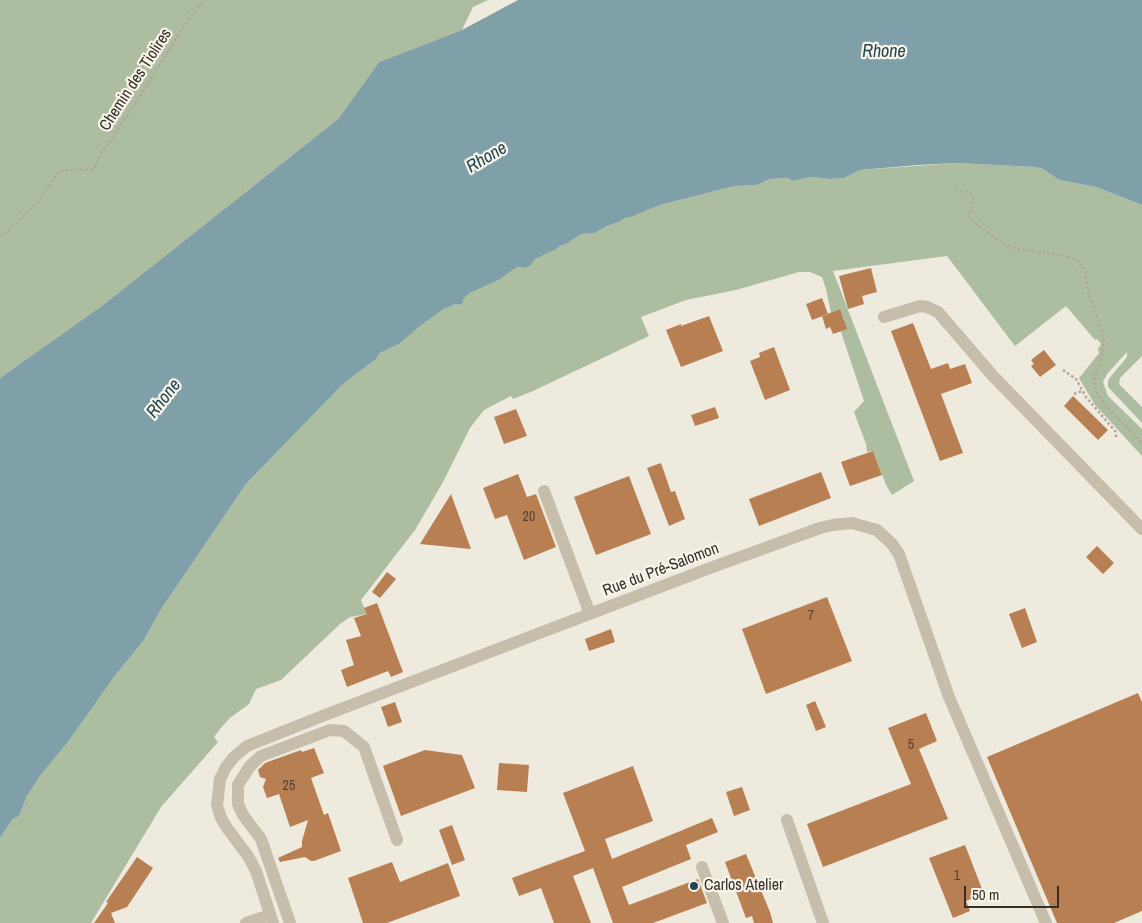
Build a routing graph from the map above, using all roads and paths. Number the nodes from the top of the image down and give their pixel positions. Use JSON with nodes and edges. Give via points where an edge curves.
{"nodes":[{"id":1,"x":204,"y":0,"type":"edge"},
{"id":2,"x":956,"y":189,"type":"dead end"},
{"id":3,"x":0,"y":236,"type":"edge"},
{"id":4,"x":884,"y":317,"type":"dead end"},
{"id":5,"x":1063,"y":370,"type":"dead end"},
{"id":6,"x":1082,"y":390,"type":"junction"},
{"id":7,"x":1074,"y":394,"type":"dead end"},
{"id":8,"x":1116,"y":438,"type":"dead end"},
{"id":9,"x":1142,"y":443,"type":"edge"},
{"id":10,"x":544,"y":491,"type":"dead end"},
{"id":11,"x":1142,"y":529,"type":"edge"},
{"id":12,"x":590,"y":614,"type":"junction"},
{"id":13,"x":787,"y":820,"type":"dead end"},
{"id":14,"x":397,"y":840,"type":"dead end"},
{"id":15,"x":702,"y":867,"type":"dead end"},
{"id":16,"x":272,"y":919,"type":"edge"},
{"id":17,"x":246,"y":923,"type":"edge"},
{"id":18,"x":290,"y":923,"type":"edge"},
{"id":19,"x":723,"y":923,"type":"edge"},
{"id":20,"x":823,"y":923,"type":"edge"},
{"id":21,"x":1046,"y":923,"type":"edge"}],
"edges":[{"from":1,"to":3,"type":"path","name":"Chemin des Tiolires","via":[[100,155],[94,169],[59,171],[38,202]]},
{"from":2,"to":9,"type":"path","via":[[973,196],[970,217],[1004,244],[1069,257],[1081,264],[1104,342],[1094,379],[1096,391],[1105,405]]},
{"from":4,"to":11,"type":"street","via":[[920,306],[938,312],[993,376]]},
{"from":5,"to":6,"type":"path","via":[[1076,379]]},
{"from":6,"to":7,"type":"path"},
{"from":6,"to":8,"type":"path","via":[[1116,432]]},
{"from":10,"to":12,"type":"street"},
{"from":12,"to":16,"type":"street","name":"Rue du Pré-Salomon","via":[[271,735],[246,746],[234,756],[220,779],[217,805],[221,818],[256,871]]},
{"from":12,"to":21,"type":"street","name":"Rue du Pré-Salomon","via":[[820,528],[852,523],[877,530],[899,554],[949,698]]},
{"from":13,"to":20,"type":"street"},
{"from":14,"to":18,"type":"street","via":[[364,748],[344,731],[330,730],[261,756],[238,785],[238,804],[262,840]]},
{"from":15,"to":19,"type":"street"},
{"from":16,"to":17,"type":"street"}]}
